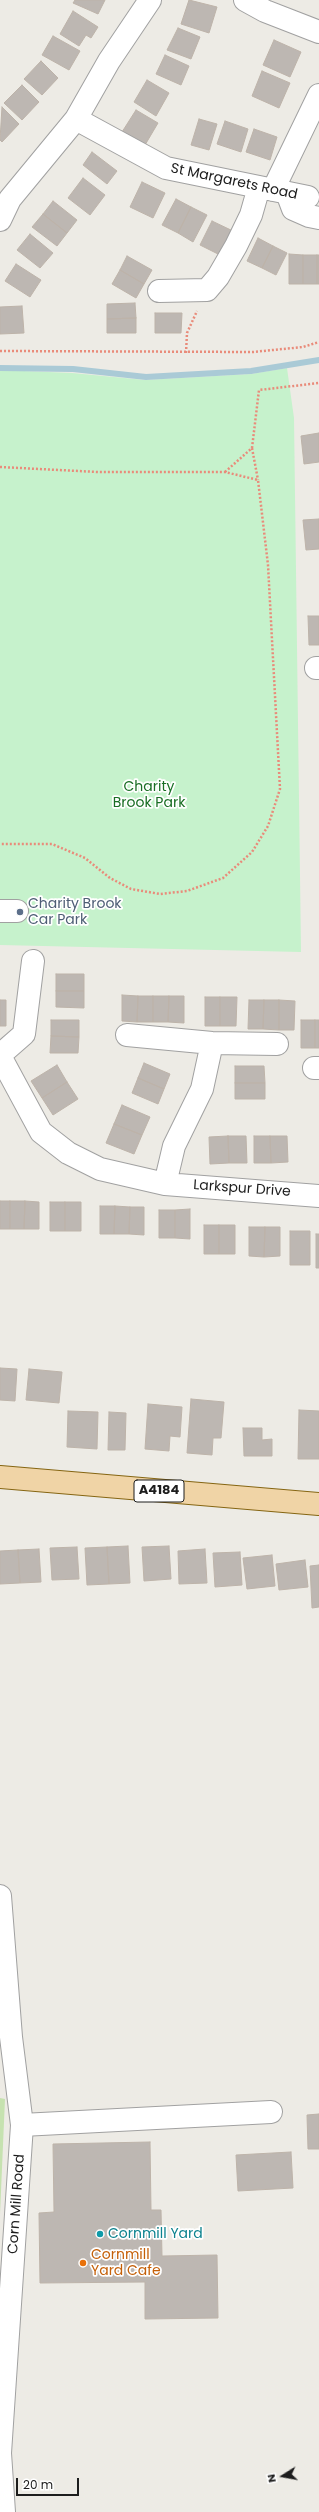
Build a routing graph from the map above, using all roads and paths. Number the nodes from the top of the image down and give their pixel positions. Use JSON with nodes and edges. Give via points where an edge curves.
{"nodes":[{"id":1,"x":150,"y":0,"type":"edge"},
{"id":2,"x":246,"y":0,"type":"edge"},
{"id":3,"x":319,"y":32,"type":"edge"},
{"id":4,"x":319,"y":95,"type":"edge"},
{"id":5,"x":76,"y":119,"type":"junction"},
{"id":6,"x":282,"y":192,"type":"junction"},
{"id":7,"x":5,"y":196,"type":"edge"},
{"id":8,"x":319,"y":218,"type":"edge"},
{"id":9,"x":0,"y":220,"type":"edge"},
{"id":10,"x":207,"y":290,"type":"junction"},
{"id":11,"x":159,"y":291,"type":"dead end"},
{"id":12,"x":319,"y":342,"type":"edge"},
{"id":13,"x":0,"y":352,"type":"edge"},
{"id":14,"x":186,"y":352,"type":"junction"},
{"id":15,"x":319,"y":383,"type":"edge"},
{"id":16,"x":252,"y":448,"type":"junction"},
{"id":17,"x":0,"y":466,"type":"edge"},
{"id":18,"x":225,"y":472,"type":"junction"},
{"id":19,"x":258,"y":480,"type":"junction"},
{"id":20,"x":0,"y":844,"type":"edge"},
{"id":21,"x":33,"y":961,"type":"dead end"},
{"id":22,"x":127,"y":1035,"type":"dead end"},
{"id":23,"x":212,"y":1043,"type":"junction"},
{"id":24,"x":276,"y":1044,"type":"dead end"},
{"id":25,"x":0,"y":1055,"type":"edge"},
{"id":26,"x":165,"y":1184,"type":"junction"},
{"id":27,"x":319,"y":1196,"type":"edge"},
{"id":28,"x":0,"y":1477,"type":"edge"},
{"id":29,"x":319,"y":1504,"type":"edge"},
{"id":30,"x":0,"y":1896,"type":"edge"},
{"id":31,"x":271,"y":2112,"type":"dead end"},
{"id":32,"x":22,"y":2125,"type":"junction"},
{"id":33,"x":4,"y":2512,"type":"edge"}],
"edges":[{"from":1,"to":5,"type":"street","via":[[109,61]]},
{"from":2,"to":3,"type":"street","via":[[265,11]]},
{"from":4,"to":6,"type":"street"},
{"from":5,"to":6,"type":"street","name":"St Margarets Road","via":[[166,168]]},
{"from":5,"to":7,"type":"street"},
{"from":6,"to":8,"type":"street","via":[[294,209]]},
{"from":6,"to":10,"type":"street","via":[[251,215],[218,277]]},
{"from":7,"to":9,"type":"street"},
{"from":10,"to":11,"type":"street"},
{"from":10,"to":14,"type":"path","via":[[187,333]]},
{"from":12,"to":14,"type":"path","via":[[303,347],[253,352]]},
{"from":13,"to":14,"type":"path"},
{"from":15,"to":16,"type":"path","via":[[259,390]]},
{"from":16,"to":18,"type":"path"},
{"from":16,"to":19,"type":"path"},
{"from":17,"to":18,"type":"path","via":[[98,472]]},
{"from":18,"to":19,"type":"path"},
{"from":19,"to":20,"type":"path","via":[[268,565],[280,789],[268,826],[252,852],[223,878],[187,891],[160,894],[131,889],[110,878],[85,858],[52,844]]},
{"from":21,"to":25,"type":"street","via":[[24,1034]]},
{"from":22,"to":23,"type":"street"},
{"from":23,"to":24,"type":"street"},
{"from":23,"to":26,"type":"street","via":[[202,1088],[174,1146]]},
{"from":25,"to":26,"type":"street","name":"Larkspur Drive","via":[[42,1132],[68,1153],[100,1169]]},
{"from":26,"to":27,"type":"street","name":"Larkspur Drive"},
{"from":28,"to":29,"type":"main road","number":"A4184"},
{"from":30,"to":32,"type":"street","name":"Corn Mill Road","via":[[11,2038]]},
{"from":31,"to":32,"type":"street"},
{"from":32,"to":33,"type":"street","name":"Corn Mill Road","via":[[0,2453]]}]}
